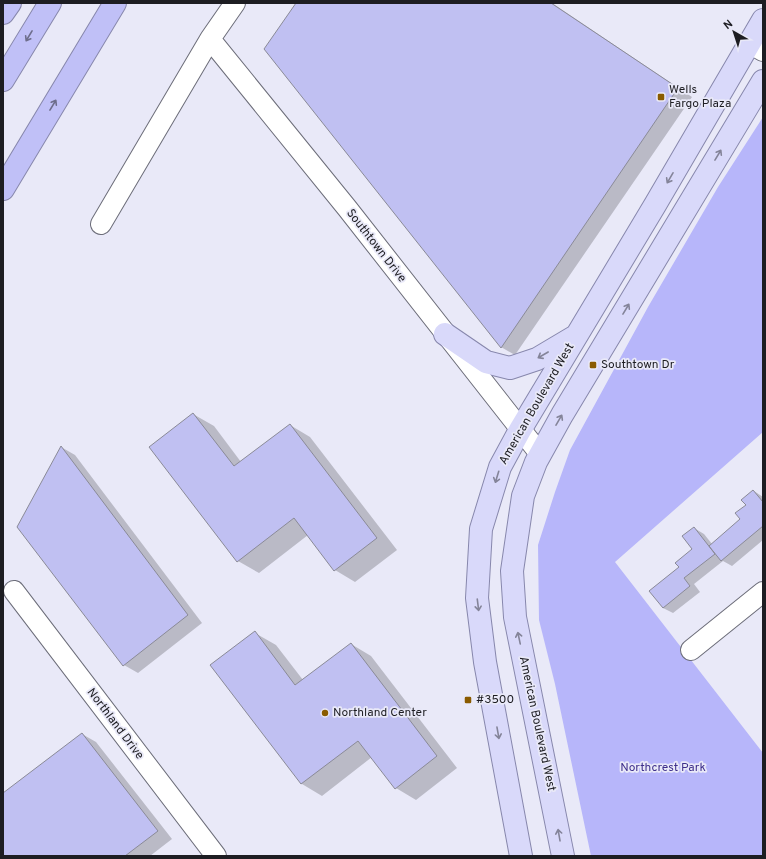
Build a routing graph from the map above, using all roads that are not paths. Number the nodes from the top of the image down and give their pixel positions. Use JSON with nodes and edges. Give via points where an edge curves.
{"nodes":[{"id":1,"x":10,"y":3,"type":"edge"},
{"id":2,"x":50,"y":3,"type":"edge"},
{"id":3,"x":115,"y":3,"type":"edge"},
{"id":4,"x":235,"y":3,"type":"edge"},
{"id":5,"x":3,"y":13,"type":"edge"},
{"id":6,"x":763,"y":20,"type":"edge"},
{"id":7,"x":210,"y":39,"type":"junction"},
{"id":8,"x":756,"y":47,"type":"edge"},
{"id":9,"x":3,"y":80,"type":"edge"},
{"id":10,"x":763,"y":81,"type":"edge"},
{"id":11,"x":32,"y":138,"type":"junction"},
{"id":12,"x":3,"y":189,"type":"edge"},
{"id":13,"x":3,"y":205,"type":"edge"},
{"id":14,"x":101,"y":224,"type":"dead end"},
{"id":15,"x":445,"y":334,"type":"junction"},
{"id":16,"x":576,"y":335,"type":"junction"},
{"id":17,"x":520,"y":430,"type":"junction"},
{"id":18,"x":540,"y":454,"type":"junction"},
{"id":19,"x":14,"y":592,"type":"dead end"},
{"id":20,"x":763,"y":592,"type":"edge"},
{"id":21,"x":691,"y":650,"type":"dead end"},
{"id":22,"x":216,"y":856,"type":"edge"},
{"id":23,"x":521,"y":856,"type":"edge"},
{"id":24,"x":563,"y":856,"type":"edge"}],
"edges":[{"from":1,"to":5,"type":"highway"},
{"from":2,"to":9,"type":"highway","one_way":true},
{"from":11,"to":3,"type":"highway","one_way":true},
{"from":4,"to":7,"type":"street"},
{"from":6,"to":8,"type":"main road","name":"American Boulevard West"},
{"from":7,"to":14,"type":"street"},
{"from":7,"to":15,"type":"street","name":"Southtown Drive"},
{"from":8,"to":16,"type":"main road","name":"American Boulevard West","one_way":true},
{"from":18,"to":10,"type":"main road","name":"American Boulevard West","one_way":true},
{"from":11,"to":12,"type":"highway"},
{"from":11,"to":13,"type":"highway"},
{"from":16,"to":15,"type":"main road","one_way":true,"via":[[537,359],[510,368],[486,362]]},
{"from":15,"to":17,"type":"street","name":"Southtown Drive"},
{"from":16,"to":17,"type":"main road","name":"American Boulevard West"},
{"from":17,"to":18,"type":"street","name":"Southtown Drive"},
{"from":17,"to":23,"type":"main road","name":"American Boulevard West","one_way":true,"via":[[500,467],[481,529],[477,598],[485,662]]},
{"from":24,"to":18,"type":"main road","name":"American Boulevard West","one_way":true,"via":[[515,618],[512,571],[523,496]]},
{"from":19,"to":22,"type":"street","name":"Northland Drive"},
{"from":20,"to":21,"type":"street"}]}
